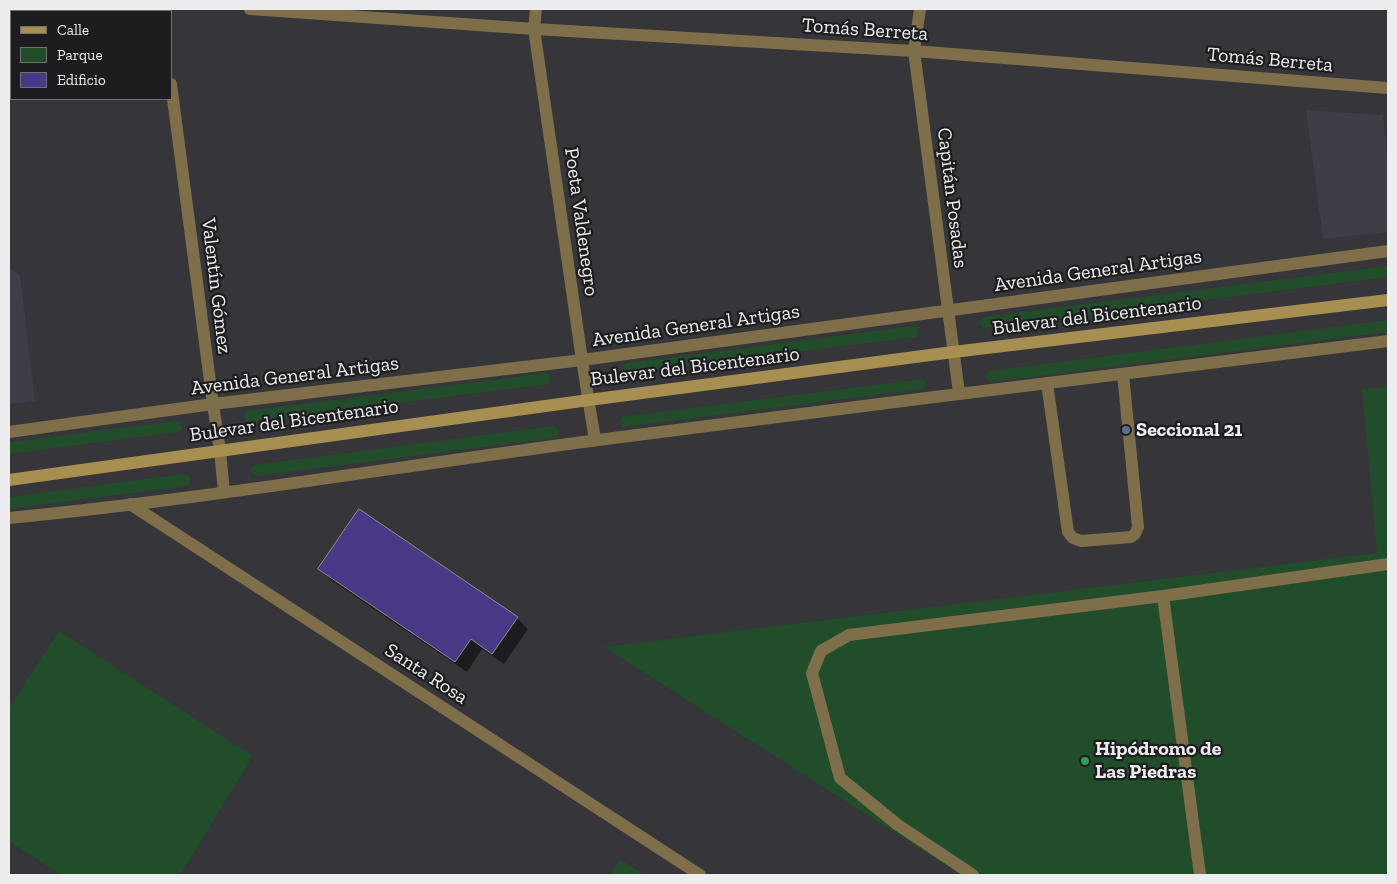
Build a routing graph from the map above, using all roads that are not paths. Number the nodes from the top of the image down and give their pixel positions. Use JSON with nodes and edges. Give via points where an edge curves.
{"nodes":[{"id":1,"x":250,"y":9,"type":"edge"},
{"id":2,"x":536,"y":9,"type":"edge"},
{"id":3,"x":920,"y":9,"type":"edge"},
{"id":4,"x":534,"y":29,"type":"junction"},
{"id":5,"x":914,"y":51,"type":"junction"},
{"id":6,"x":1388,"y":88,"type":"edge"},
{"id":7,"x":172,"y":92,"type":"edge"},
{"id":8,"x":1388,"y":251,"type":"edge"},
{"id":9,"x":1388,"y":300,"type":"edge"},
{"id":10,"x":948,"y":310,"type":"junction"},
{"id":11,"x":1388,"y":342,"type":"edge"},
{"id":12,"x":953,"y":352,"type":"junction"},
{"id":13,"x":582,"y":360,"type":"junction"},
{"id":14,"x":1124,"y":374,"type":"junction"},
{"id":15,"x":1046,"y":383,"type":"junction"},
{"id":16,"x":958,"y":393,"type":"junction"},
{"id":17,"x":589,"y":400,"type":"junction"},
{"id":18,"x":212,"y":404,"type":"junction"},
{"id":19,"x":9,"y":432,"type":"edge"},
{"id":20,"x":595,"y":440,"type":"junction"},
{"id":21,"x":220,"y":450,"type":"junction"},
{"id":22,"x":9,"y":480,"type":"edge"},
{"id":23,"x":224,"y":492,"type":"junction"},
{"id":24,"x":130,"y":504,"type":"junction"},
{"id":25,"x":9,"y":518,"type":"edge"},
{"id":26,"x":1388,"y":564,"type":"edge"},
{"id":27,"x":1163,"y":596,"type":"junction"},
{"id":28,"x":700,"y":875,"type":"edge"},
{"id":29,"x":973,"y":875,"type":"edge"},
{"id":30,"x":1200,"y":875,"type":"edge"}],
"edges":[{"from":1,"to":4,"type":"street","name":"Tomás Berreta"},
{"from":2,"to":4,"type":"street","name":"Poeta Valdenegro"},
{"from":3,"to":5,"type":"street","name":"Capitán Posadas"},
{"from":4,"to":5,"type":"street","name":"Tomás Berreta"},
{"from":4,"to":13,"type":"street","name":"Poeta Valdenegro"},
{"from":5,"to":6,"type":"street","name":"Tomás Berreta"},
{"from":5,"to":10,"type":"street","name":"Capitán Posadas"},
{"from":7,"to":18,"type":"street","name":"Valentín Gómez"},
{"from":8,"to":10,"type":"street","name":"Avenida General Artigas"},
{"from":9,"to":12,"type":"street","name":"Bulevar del Bicentenario"},
{"from":10,"to":12,"type":"street","name":"Capitán Posadas"},
{"from":10,"to":13,"type":"street","name":"Avenida General Artigas"},
{"from":11,"to":14,"type":"street"},
{"from":12,"to":16,"type":"street","name":"Capitán Posadas"},
{"from":12,"to":17,"type":"street","name":"Bulevar del Bicentenario"},
{"from":13,"to":17,"type":"street","name":"Poeta Valdenegro"},
{"from":13,"to":18,"type":"street","name":"Avenida General Artigas"},
{"from":14,"to":15,"type":"street"},
{"from":14,"to":15,"type":"street","via":[[1138,527],[1131,537],[1081,541],[1068,532]]},
{"from":15,"to":16,"type":"street"},
{"from":16,"to":20,"type":"street"},
{"from":17,"to":20,"type":"street","name":"Poeta Valdenegro"},
{"from":17,"to":21,"type":"street","name":"Bulevar del Bicentenario"},
{"from":18,"to":19,"type":"street","name":"Avenida General Artigas"},
{"from":18,"to":21,"type":"street","name":"Valentín Gómez"},
{"from":20,"to":23,"type":"street"},
{"from":21,"to":22,"type":"street","name":"Bulevar del Bicentenario"},
{"from":21,"to":23,"type":"street","name":"Valentín Gómez"},
{"from":23,"to":24,"type":"street"},
{"from":24,"to":25,"type":"street"},
{"from":24,"to":28,"type":"street","name":"Santa Rosa"},
{"from":26,"to":27,"type":"street"},
{"from":27,"to":29,"type":"street","via":[[849,635],[821,651],[812,673],[840,778],[898,825]]},
{"from":27,"to":30,"type":"street"}]}
